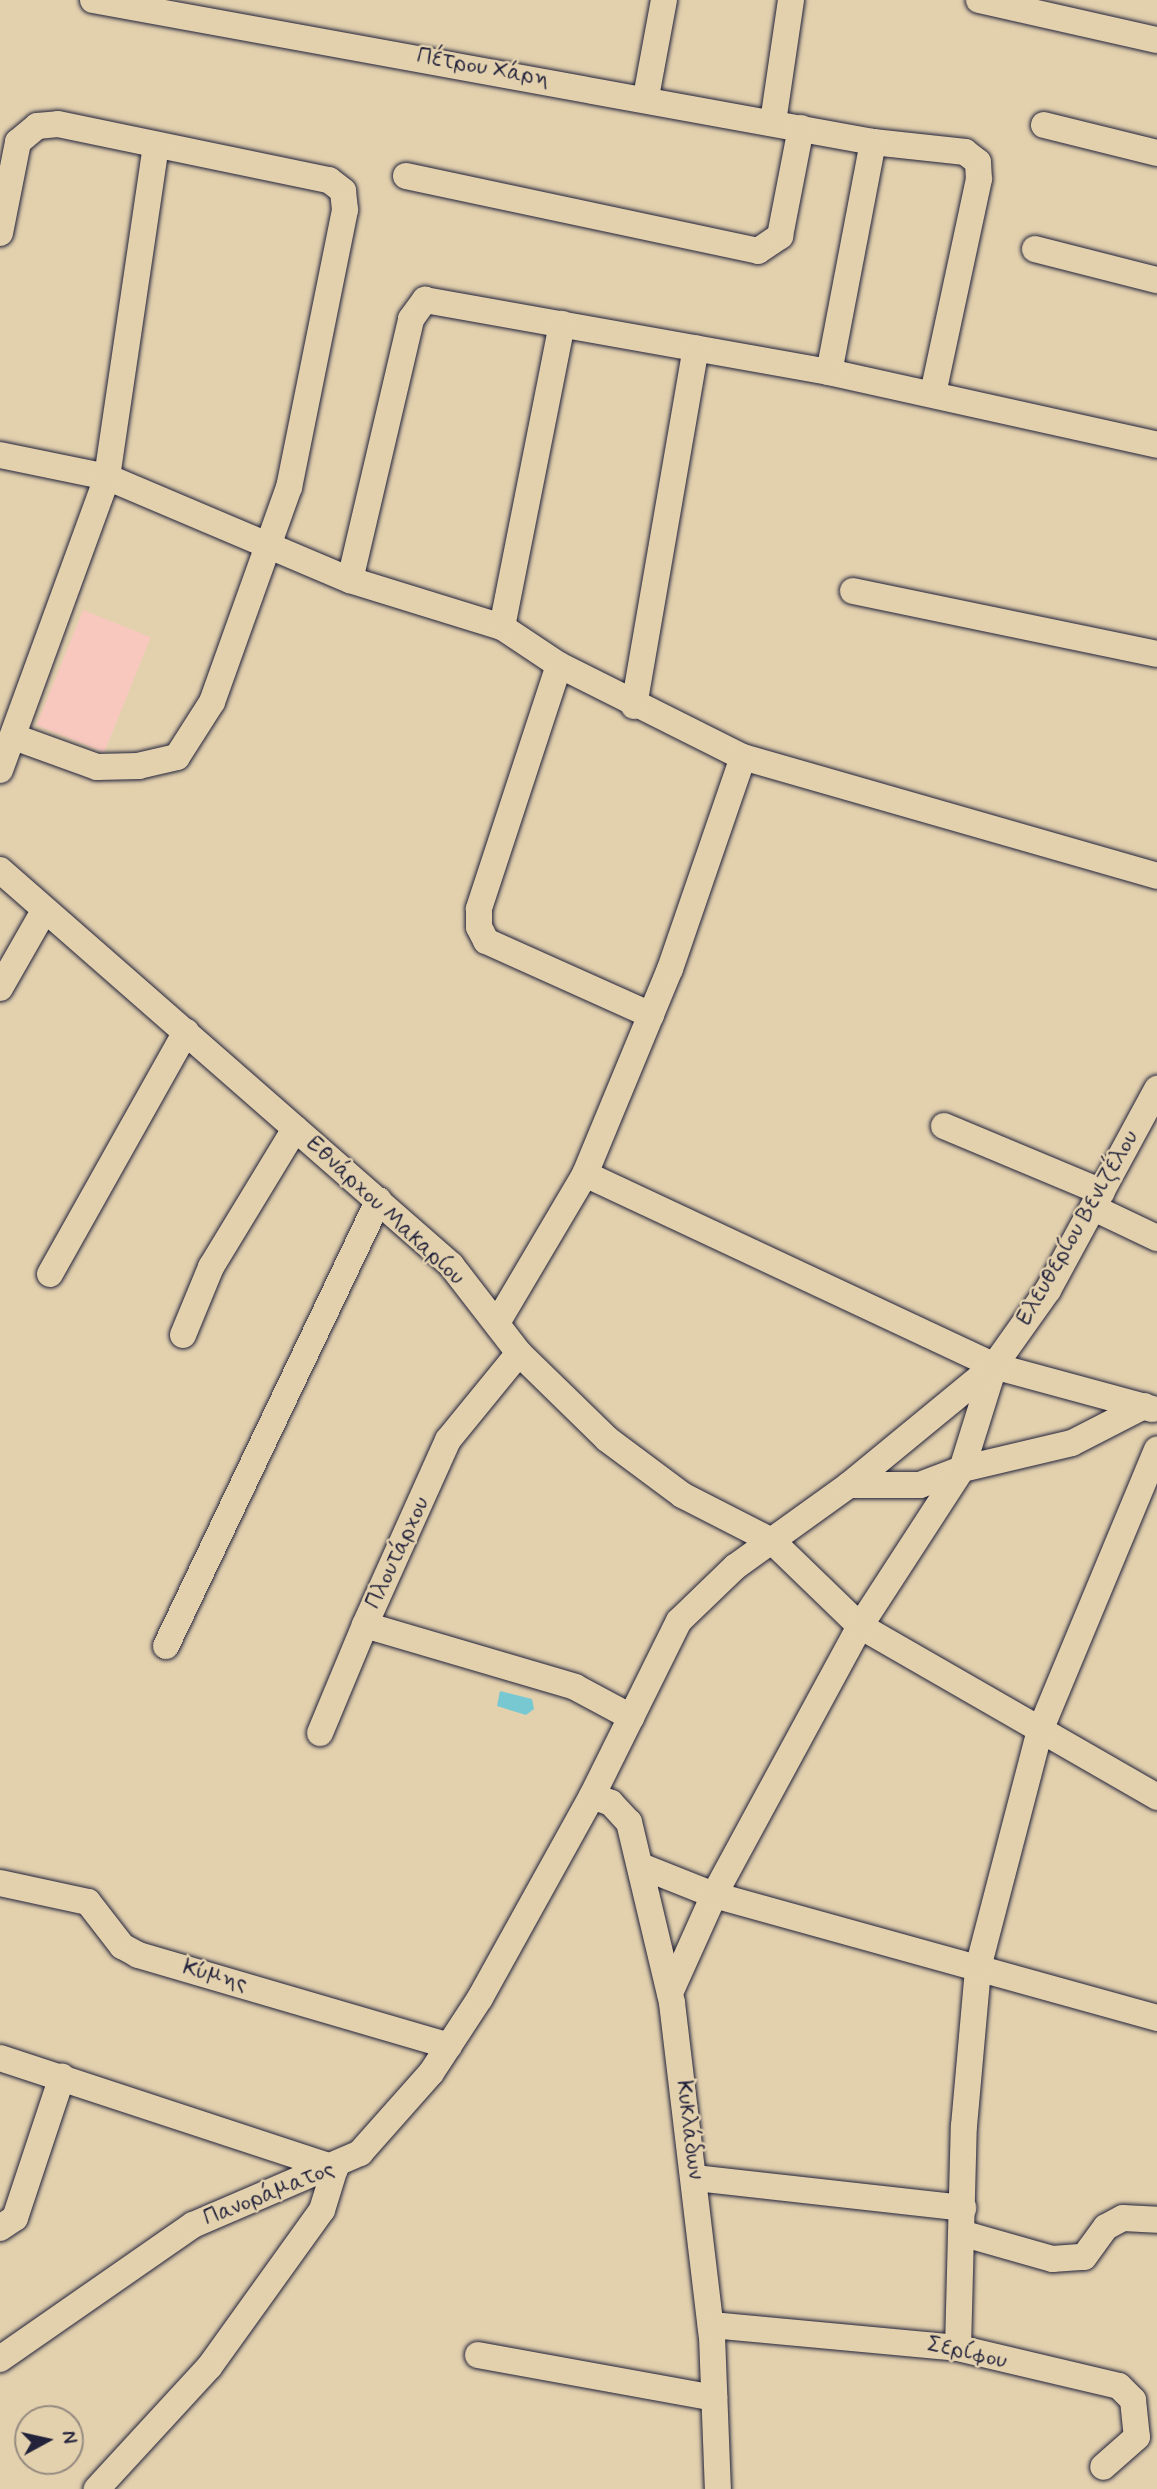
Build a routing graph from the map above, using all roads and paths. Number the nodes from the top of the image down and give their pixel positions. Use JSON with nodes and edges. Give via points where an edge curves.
{"nodes":[{"id":1,"x":93,"y":0,"type":"edge"},
{"id":2,"x":664,"y":0,"type":"edge"},
{"id":3,"x":791,"y":0,"type":"edge"},
{"id":4,"x":979,"y":0,"type":"edge"},
{"id":5,"x":179,"y":8,"type":"edge"},
{"id":6,"x":1157,"y":40,"type":"edge"},
{"id":7,"x":646,"y":97,"type":"junction"},
{"id":8,"x":773,"y":122,"type":"junction"},
{"id":9,"x":1044,"y":125,"type":"dead end"},
{"id":10,"x":801,"y":128,"type":"junction"},
{"id":11,"x":873,"y":142,"type":"junction"},
{"id":12,"x":156,"y":146,"type":"junction"},
{"id":13,"x":1157,"y":153,"type":"edge"},
{"id":14,"x":406,"y":176,"type":"dead end"},
{"id":15,"x":0,"y":233,"type":"edge"},
{"id":16,"x":1035,"y":249,"type":"dead end"},
{"id":17,"x":1157,"y":280,"type":"edge"},
{"id":18,"x":562,"y":324,"type":"junction"},
{"id":19,"x":696,"y":348,"type":"junction"},
{"id":20,"x":829,"y":372,"type":"junction"},
{"id":21,"x":933,"y":393,"type":"junction"},
{"id":22,"x":1157,"y":445,"type":"edge"},
{"id":23,"x":0,"y":455,"type":"edge"},
{"id":24,"x":107,"y":477,"type":"junction"},
{"id":25,"x":271,"y":548,"type":"junction"},
{"id":26,"x":350,"y":580,"type":"junction"},
{"id":27,"x":853,"y":591,"type":"dead end"},
{"id":28,"x":502,"y":627,"type":"junction"},
{"id":29,"x":1157,"y":654,"type":"edge"},
{"id":30,"x":559,"y":665,"type":"junction"},
{"id":31,"x":634,"y":706,"type":"junction"},
{"id":32,"x":14,"y":737,"type":"junction"},
{"id":33,"x":743,"y":757,"type":"junction"},
{"id":34,"x":0,"y":770,"type":"edge"},
{"id":35,"x":0,"y":870,"type":"edge"},
{"id":36,"x":1157,"y":876,"type":"edge"},
{"id":37,"x":44,"y":911,"type":"junction"},
{"id":38,"x":0,"y":988,"type":"edge"},
{"id":39,"x":651,"y":1015,"type":"junction"},
{"id":40,"x":186,"y":1032,"type":"junction"},
{"id":41,"x":1157,"y":1089,"type":"edge"},
{"id":42,"x":944,"y":1126,"type":"dead end"},
{"id":43,"x":295,"y":1129,"type":"junction"},
{"id":44,"x":585,"y":1174,"type":"junction"},
{"id":45,"x":379,"y":1200,"type":"junction"},
{"id":46,"x":1098,"y":1200,"type":"junction"},
{"id":47,"x":1157,"y":1238,"type":"edge"},
{"id":48,"x":50,"y":1274,"type":"dead end"},
{"id":49,"x":496,"y":1323,"type":"junction"},
{"id":50,"x":183,"y":1335,"type":"dead end"},
{"id":51,"x":519,"y":1353,"type":"junction"},
{"id":52,"x":995,"y":1366,"type":"junction"},
{"id":53,"x":1151,"y":1408,"type":"edge"},
{"id":54,"x":1157,"y":1450,"type":"edge"},
{"id":55,"x":962,"y":1469,"type":"junction"},
{"id":56,"x":849,"y":1485,"type":"junction"},
{"id":57,"x":772,"y":1541,"type":"junction"},
{"id":58,"x":365,"y":1625,"type":"junction"},
{"id":59,"x":860,"y":1626,"type":"junction"},
{"id":60,"x":166,"y":1646,"type":"dead end"},
{"id":61,"x":631,"y":1717,"type":"junction"},
{"id":62,"x":320,"y":1733,"type":"dead end"},
{"id":63,"x":1039,"y":1733,"type":"junction"},
{"id":64,"x":592,"y":1796,"type":"junction"},
{"id":65,"x":1157,"y":1797,"type":"edge"},
{"id":66,"x":642,"y":1866,"type":"junction"},
{"id":67,"x":0,"y":1883,"type":"edge"},
{"id":68,"x":714,"y":1895,"type":"junction"},
{"id":69,"x":978,"y":1968,"type":"junction"},
{"id":70,"x":670,"y":1993,"type":"junction"},
{"id":71,"x":1157,"y":2018,"type":"edge"},
{"id":72,"x":449,"y":2046,"type":"junction"},
{"id":73,"x":0,"y":2058,"type":"edge"},
{"id":74,"x":62,"y":2077,"type":"junction"},
{"id":75,"x":335,"y":2168,"type":"junction"},
{"id":76,"x":696,"y":2178,"type":"junction"},
{"id":77,"x":1157,"y":2220,"type":"edge"},
{"id":78,"x":962,"y":2221,"type":"junction"},
{"id":79,"x":0,"y":2228,"type":"edge"},
{"id":80,"x":711,"y":2325,"type":"junction"},
{"id":81,"x":958,"y":2348,"type":"junction"},
{"id":82,"x":478,"y":2355,"type":"dead end"},
{"id":83,"x":0,"y":2359,"type":"edge"},
{"id":84,"x":714,"y":2398,"type":"junction"},
{"id":85,"x":1103,"y":2467,"type":"dead end"},
{"id":86,"x":97,"y":2489,"type":"edge"},
{"id":87,"x":718,"y":2489,"type":"edge"}],
"edges":[{"from":1,"to":5,"type":"street","name":"Πέτρου Χάρη"},
{"from":2,"to":7,"type":"street"},
{"from":3,"to":8,"type":"street"},
{"from":4,"to":6,"type":"street"},
{"from":5,"to":7,"type":"street","name":"Πέτρου Χάρη"},
{"from":7,"to":8,"type":"street","name":"Πέτρου Χάρη"},
{"from":8,"to":10,"type":"street","name":"Πέτρου Χάρη"},
{"from":9,"to":13,"type":"street"},
{"from":10,"to":11,"type":"street","name":"Πέτρου Χάρη"},
{"from":10,"to":14,"type":"street","via":[[780,236],[758,251]]},
{"from":11,"to":20,"type":"street"},
{"from":11,"to":21,"type":"street","name":"Πέτρου Χάρη","via":[[965,152],[978,162]]},
{"from":12,"to":15,"type":"street","via":[[58,124],[37,126],[18,142]]},
{"from":12,"to":24,"type":"street"},
{"from":12,"to":25,"type":"street","via":[[329,180],[343,191],[345,210],[289,487]]},
{"from":16,"to":17,"type":"street"},
{"from":18,"to":19,"type":"street"},
{"from":18,"to":26,"type":"street","via":[[425,300],[411,319]]},
{"from":18,"to":28,"type":"street"},
{"from":19,"to":20,"type":"street"},
{"from":19,"to":31,"type":"street"},
{"from":20,"to":21,"type":"street"},
{"from":21,"to":22,"type":"street"},
{"from":23,"to":24,"type":"street"},
{"from":24,"to":25,"type":"street"},
{"from":24,"to":32,"type":"street"},
{"from":25,"to":26,"type":"street"},
{"from":25,"to":32,"type":"street","via":[[212,702],[177,757],[97,767]]},
{"from":26,"to":28,"type":"street"},
{"from":27,"to":29,"type":"street"},
{"from":28,"to":30,"type":"street"},
{"from":30,"to":31,"type":"street"},
{"from":30,"to":39,"type":"street","via":[[479,909],[479,927],[486,941]]},
{"from":31,"to":33,"type":"street"},
{"from":32,"to":34,"type":"street"},
{"from":33,"to":36,"type":"street"},
{"from":33,"to":39,"type":"street"},
{"from":35,"to":37,"type":"street","name":"Εθνάρχου Μακαρίου"},
{"from":37,"to":38,"type":"street"},
{"from":37,"to":40,"type":"street","name":"Εθνάρχου Μακαρίου"},
{"from":39,"to":44,"type":"street"},
{"from":40,"to":43,"type":"street","name":"Εθνάρχου Μακαρίου"},
{"from":40,"to":48,"type":"street"},
{"from":41,"to":46,"type":"street","name":"Ελευθερίου Βενιζέλου"},
{"from":42,"to":46,"type":"street"},
{"from":43,"to":45,"type":"street","name":"Εθνάρχου Μακαρίου"},
{"from":43,"to":50,"type":"street","via":[[211,1267]]},
{"from":44,"to":49,"type":"street"},
{"from":44,"to":52,"type":"street"},
{"from":45,"to":49,"type":"street","name":"Εθνάρχου Μακαρίου","via":[[451,1265]]},
{"from":45,"to":60,"type":"street"},
{"from":46,"to":47,"type":"street"},
{"from":46,"to":52,"type":"street","name":"Ελευθερίου Βενιζέλου"},
{"from":49,"to":51,"type":"street","name":"Εθνάρχου Μακαρίου"},
{"from":51,"to":57,"type":"street","name":"Εθνάρχου Μακαρίου","via":[[607,1439],[682,1495]]},
{"from":51,"to":58,"type":"street","name":"Πλουτάρχου","via":[[448,1440]]},
{"from":52,"to":53,"type":"street"},
{"from":52,"to":55,"type":"street"},
{"from":52,"to":56,"type":"street","name":"Πανοράματος"},
{"from":53,"to":55,"type":"street","via":[[1072,1443]]},
{"from":54,"to":63,"type":"street"},
{"from":55,"to":56,"type":"street","via":[[920,1485]]},
{"from":55,"to":59,"type":"street"},
{"from":56,"to":57,"type":"street","name":"Πανοράματος"},
{"from":57,"to":59,"type":"street","name":"Εθνάρχου Μακαρίου"},
{"from":57,"to":61,"type":"street","name":"Πανοράματος","via":[[705,1592],[679,1621]]},
{"from":58,"to":61,"type":"street","name":"Πλουτάρχου","via":[[575,1687]]},
{"from":58,"to":62,"type":"street"},
{"from":59,"to":63,"type":"street","name":"Εθνάρχου Μακαρίου"},
{"from":59,"to":68,"type":"street"},
{"from":61,"to":64,"type":"street","name":"Πανοράματος"},
{"from":63,"to":65,"type":"street","name":"Εθνάρχου Μακαρίου"},
{"from":63,"to":69,"type":"street"},
{"from":64,"to":66,"type":"street","name":"Κυκλάδων","via":[[621,1811]]},
{"from":64,"to":72,"type":"street","name":"Πανοράματος"},
{"from":66,"to":68,"type":"street"},
{"from":66,"to":70,"type":"street","name":"Κυκλάδων"},
{"from":67,"to":72,"type":"street","name":"Κύμης","via":[[88,1902],[122,1946],[138,1955]]},
{"from":68,"to":69,"type":"street"},
{"from":68,"to":70,"type":"street"},
{"from":69,"to":71,"type":"street"},
{"from":69,"to":78,"type":"street"},
{"from":70,"to":76,"type":"street","name":"Κυκλάδων"},
{"from":72,"to":75,"type":"street","name":"Πανοράματος","via":[[360,2153]]},
{"from":73,"to":74,"type":"street"},
{"from":74,"to":75,"type":"street"},
{"from":74,"to":79,"type":"street","via":[[15,2218]]},
{"from":75,"to":83,"type":"street","name":"Πανοράματος","via":[[263,2191],[193,2225]]},
{"from":75,"to":86,"type":"street","via":[[322,2210],[209,2367]]},
{"from":76,"to":78,"type":"street"},
{"from":76,"to":80,"type":"street","name":"Κυκλάδων"},
{"from":77,"to":78,"type":"street","via":[[1123,2218],[1106,2227],[1084,2257],[1052,2259]]},
{"from":78,"to":81,"type":"street"},
{"from":80,"to":81,"type":"street","name":"Σερίφου"},
{"from":80,"to":84,"type":"street","name":"Κυκλάδων"},
{"from":81,"to":85,"type":"street","name":"Σερίφου","via":[[1119,2386],[1133,2400],[1137,2437]]},
{"from":82,"to":84,"type":"street"},
{"from":84,"to":87,"type":"street","name":"Κυκλάδων"}]}
